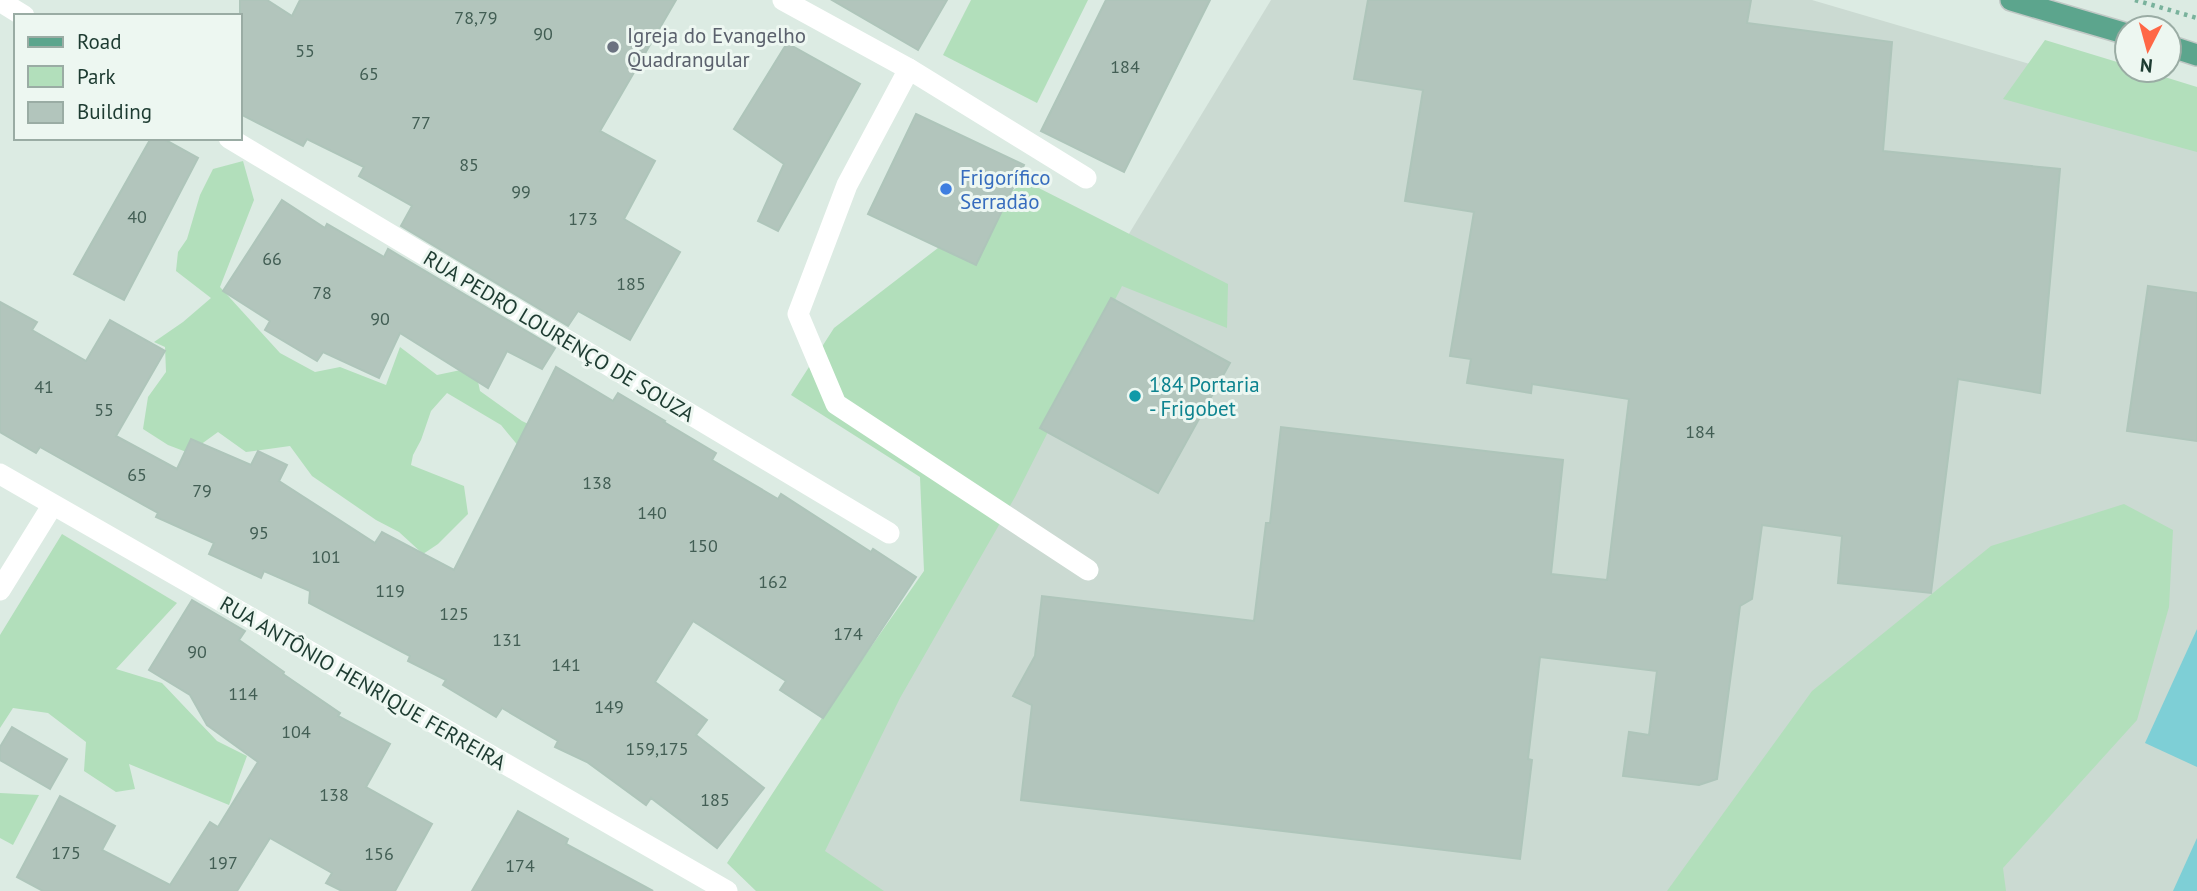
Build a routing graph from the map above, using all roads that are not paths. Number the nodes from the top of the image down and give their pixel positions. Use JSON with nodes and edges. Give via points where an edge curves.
{"nodes":[{"id":1,"x":783,"y":0,"type":"edge"},
{"id":2,"x":2011,"y":0,"type":"edge"},
{"id":3,"x":0,"y":1,"type":"edge"},
{"id":4,"x":21,"y":14,"type":"edge"},
{"id":5,"x":2113,"y":30,"type":"edge"},
{"id":6,"x":909,"y":69,"type":"junction"},
{"id":7,"x":232,"y":140,"type":"edge"},
{"id":8,"x":1086,"y":178,"type":"dead end"},
{"id":9,"x":0,"y":474,"type":"edge"},
{"id":10,"x":52,"y":506,"type":"junction"},
{"id":11,"x":889,"y":533,"type":"dead end"},
{"id":12,"x":1087,"y":570,"type":"dead end"},
{"id":13,"x":0,"y":590,"type":"edge"},
{"id":14,"x":727,"y":891,"type":"edge"}],
"edges":[{"from":1,"to":6,"type":"street"},
{"from":2,"to":5,"type":"main road"},
{"from":3,"to":4,"type":"street"},
{"from":6,"to":8,"type":"street"},
{"from":6,"to":12,"type":"street","via":[[847,185],[798,314],[836,404]]},
{"from":7,"to":11,"type":"street","name":"RUA PEDRO LOURENÇO DE SOUZA"},
{"from":9,"to":10,"type":"street","name":"RUA ANTÔNIO HENRIQUE FERREIRA"},
{"from":10,"to":13,"type":"street"},
{"from":10,"to":14,"type":"street","name":"RUA ANTÔNIO HENRIQUE FERREIRA"}]}
